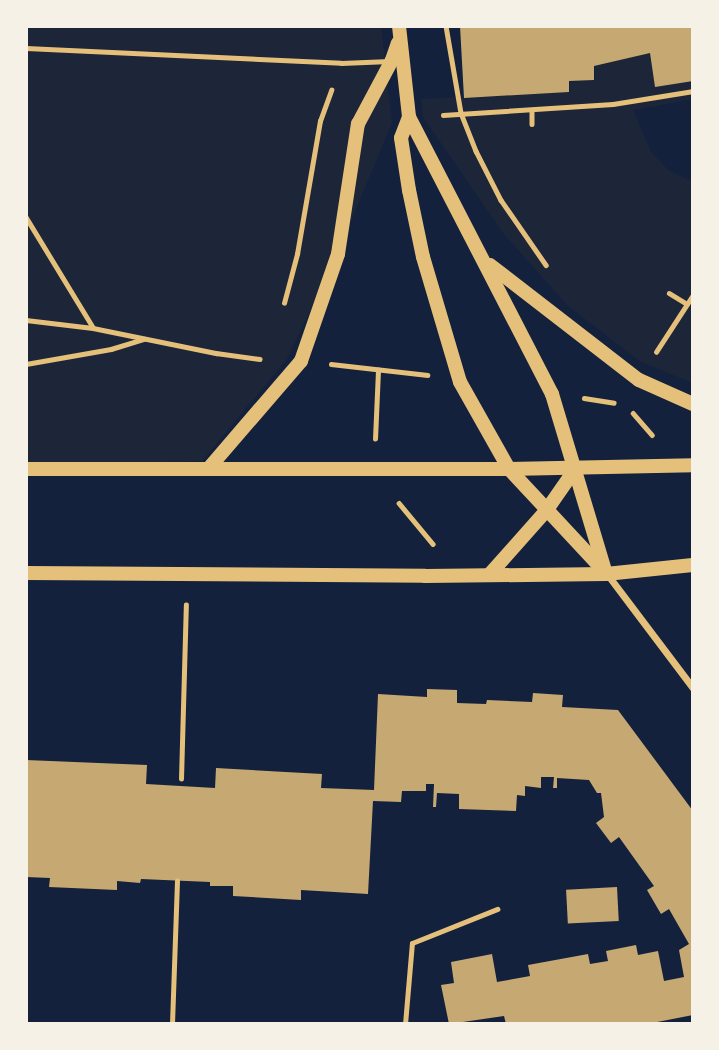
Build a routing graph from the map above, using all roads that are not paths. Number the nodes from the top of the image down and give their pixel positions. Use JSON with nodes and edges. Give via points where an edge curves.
{"nodes":[{"id":1,"x":399,"y":32,"type":"edge"},
{"id":2,"x":26,"y":48,"type":"edge"},
{"id":3,"x":392,"y":61,"type":"junction"},
{"id":4,"x":409,"y":117,"type":"junction"},
{"id":5,"x":486,"y":262,"type":"junction"},
{"id":6,"x":693,"y":404,"type":"edge"},
{"id":7,"x":693,"y":466,"type":"edge"},
{"id":8,"x":209,"y":468,"type":"junction"},
{"id":9,"x":576,"y":468,"type":"junction"},
{"id":10,"x":509,"y":469,"type":"junction"},
{"id":11,"x":26,"y":470,"type":"edge"},
{"id":12,"x":546,"y":511,"type":"junction"},
{"id":13,"x":693,"y":565,"type":"edge"},
{"id":14,"x":26,"y":573,"type":"edge"},
{"id":15,"x":606,"y":573,"type":"junction"},
{"id":16,"x":490,"y":574,"type":"junction"},
{"id":17,"x":693,"y":688,"type":"edge"},
{"id":18,"x":497,"y":909,"type":"dead end"},
{"id":19,"x":405,"y":1024,"type":"edge"}],
"edges":[{"from":1,"to":3,"type":"main road"},
{"from":1,"to":4,"type":"main road"},
{"from":2,"to":3,"type":"lane","via":[[341,63]]},
{"from":3,"to":8,"type":"main road","via":[[358,124],[338,254],[301,361]]},
{"from":4,"to":5,"type":"main road"},
{"from":4,"to":10,"type":"main road","via":[[401,138],[423,257],[460,382]]},
{"from":5,"to":6,"type":"main road","via":[[639,380]]},
{"from":5,"to":9,"type":"main road","via":[[552,394]]},
{"from":7,"to":9,"type":"main road"},
{"from":8,"to":10,"type":"main road"},
{"from":8,"to":11,"type":"main road"},
{"from":9,"to":10,"type":"main road"},
{"from":9,"to":12,"type":"main road"},
{"from":9,"to":15,"type":"main road"},
{"from":10,"to":12,"type":"main road"},
{"from":12,"to":15,"type":"main road"},
{"from":12,"to":16,"type":"main road"},
{"from":13,"to":15,"type":"main road"},
{"from":14,"to":16,"type":"main road"},
{"from":15,"to":16,"type":"main road"},
{"from":15,"to":17,"type":"street"},
{"from":18,"to":19,"type":"lane","via":[[412,943]]}]}
